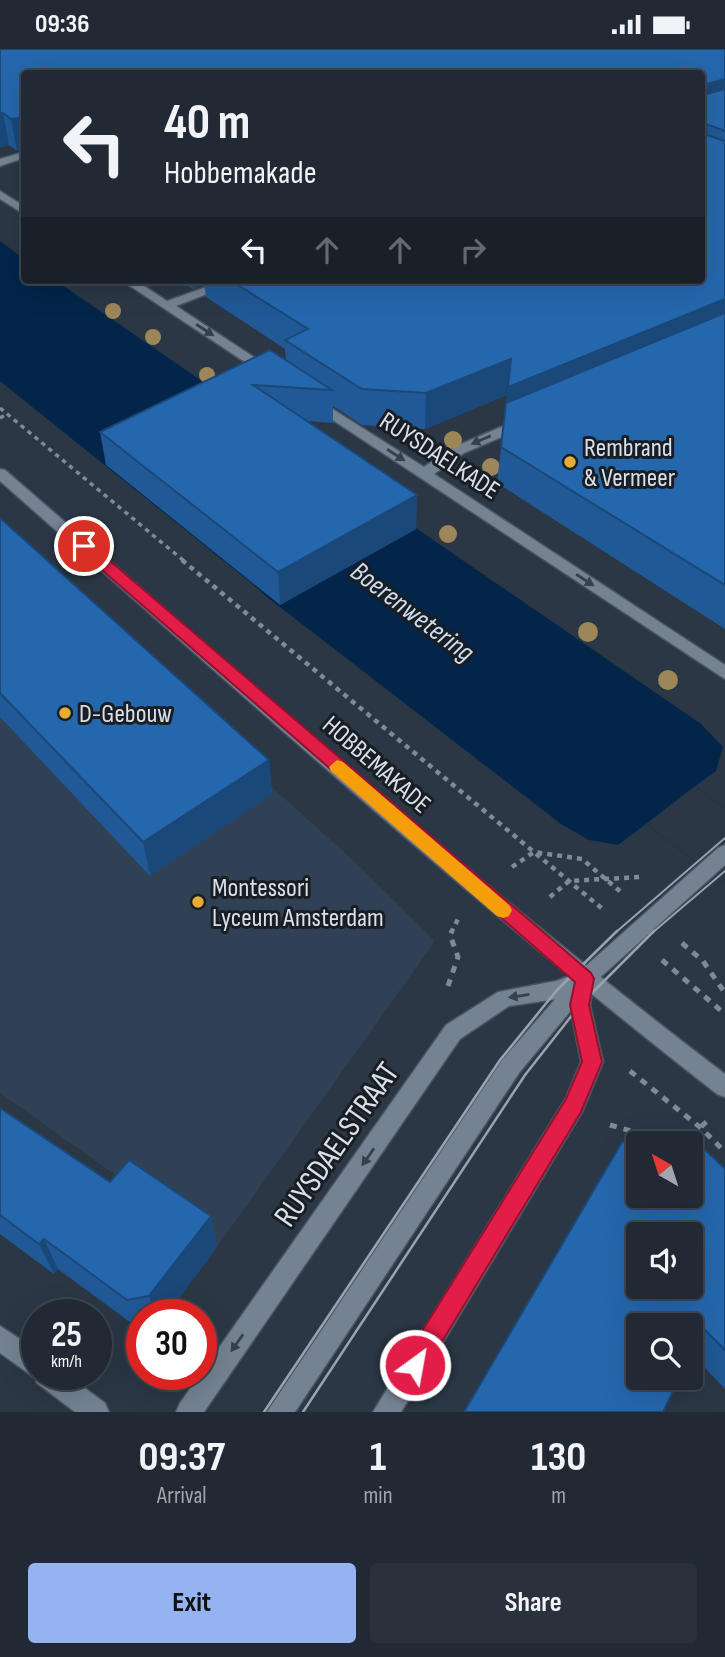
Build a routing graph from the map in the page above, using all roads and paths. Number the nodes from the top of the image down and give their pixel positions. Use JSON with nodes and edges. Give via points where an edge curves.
{"nodes":[{"id":1,"x":21,"y":156,"type":"edge"},
{"id":2,"x":0,"y":163,"type":"edge"},
{"id":3,"x":0,"y":194,"type":"edge"},
{"id":4,"x":21,"y":209,"type":"edge"},
{"id":5,"x":133,"y":284,"type":"edge"},
{"id":6,"x":226,"y":284,"type":"edge"},
{"id":7,"x":167,"y":305,"type":"junction"},
{"id":8,"x":281,"y":379,"type":"edge"},
{"id":9,"x":303,"y":394,"type":"edge"},
{"id":10,"x":0,"y":408,"type":"edge"},
{"id":11,"x":7,"y":414,"type":"junction"},
{"id":12,"x":0,"y":418,"type":"edge"},
{"id":13,"x":535,"y":418,"type":"edge"},
{"id":14,"x":0,"y":473,"type":"edge"},
{"id":15,"x":424,"y":474,"type":"junction"},
{"id":16,"x":725,"y":673,"type":"edge"},
{"id":17,"x":534,"y":852,"type":"dead end"},
{"id":18,"x":725,"y":853,"type":"edge"},
{"id":19,"x":703,"y":961,"type":"dead end"},
{"id":20,"x":585,"y":979,"type":"junction"},
{"id":21,"x":725,"y":993,"type":"edge"},
{"id":22,"x":725,"y":1087,"type":"edge"},
{"id":23,"x":0,"y":1338,"type":"edge"},
{"id":24,"x":21,"y":1354,"type":"edge"},
{"id":25,"x":67,"y":1390,"type":"edge"},
{"id":26,"x":96,"y":1412,"type":"edge"},
{"id":27,"x":189,"y":1412,"type":"edge"},
{"id":28,"x":281,"y":1412,"type":"edge"},
{"id":29,"x":386,"y":1412,"type":"edge"}],
"edges":[{"from":1,"to":2,"type":"street"},
{"from":3,"to":4,"type":"street"},
{"from":5,"to":7,"type":"street"},
{"from":6,"to":7,"type":"street"},
{"from":7,"to":8,"type":"street","one_way":true},
{"from":9,"to":15,"type":"street","name":"RUYSDAELKADE","one_way":true},
{"from":10,"to":11,"type":"path"},
{"from":11,"to":12,"type":"path"},
{"from":11,"to":17,"type":"path"},
{"from":13,"to":15,"type":"street","one_way":true,"via":[[458,450]]},
{"from":14,"to":20,"type":"street","name":"HOBBEMAKADE"},
{"from":15,"to":16,"type":"street","name":"RUYSDAELKADE","one_way":true},
{"from":18,"to":20,"type":"street"},
{"from":19,"to":21,"type":"path"},
{"from":20,"to":22,"type":"street","name":"HOBBEMAKADE"},
{"from":20,"to":27,"type":"street","name":"RUYSDAELSTRAAT","one_way":true,"via":[[557,990],[505,998],[453,1032]]},
{"from":20,"to":28,"type":"street","via":[[511,1066]]},
{"from":20,"to":29,"type":"street","via":[[580,1005],[592,1062],[573,1105]]},
{"from":23,"to":24,"type":"street"},
{"from":25,"to":26,"type":"street"}]}
